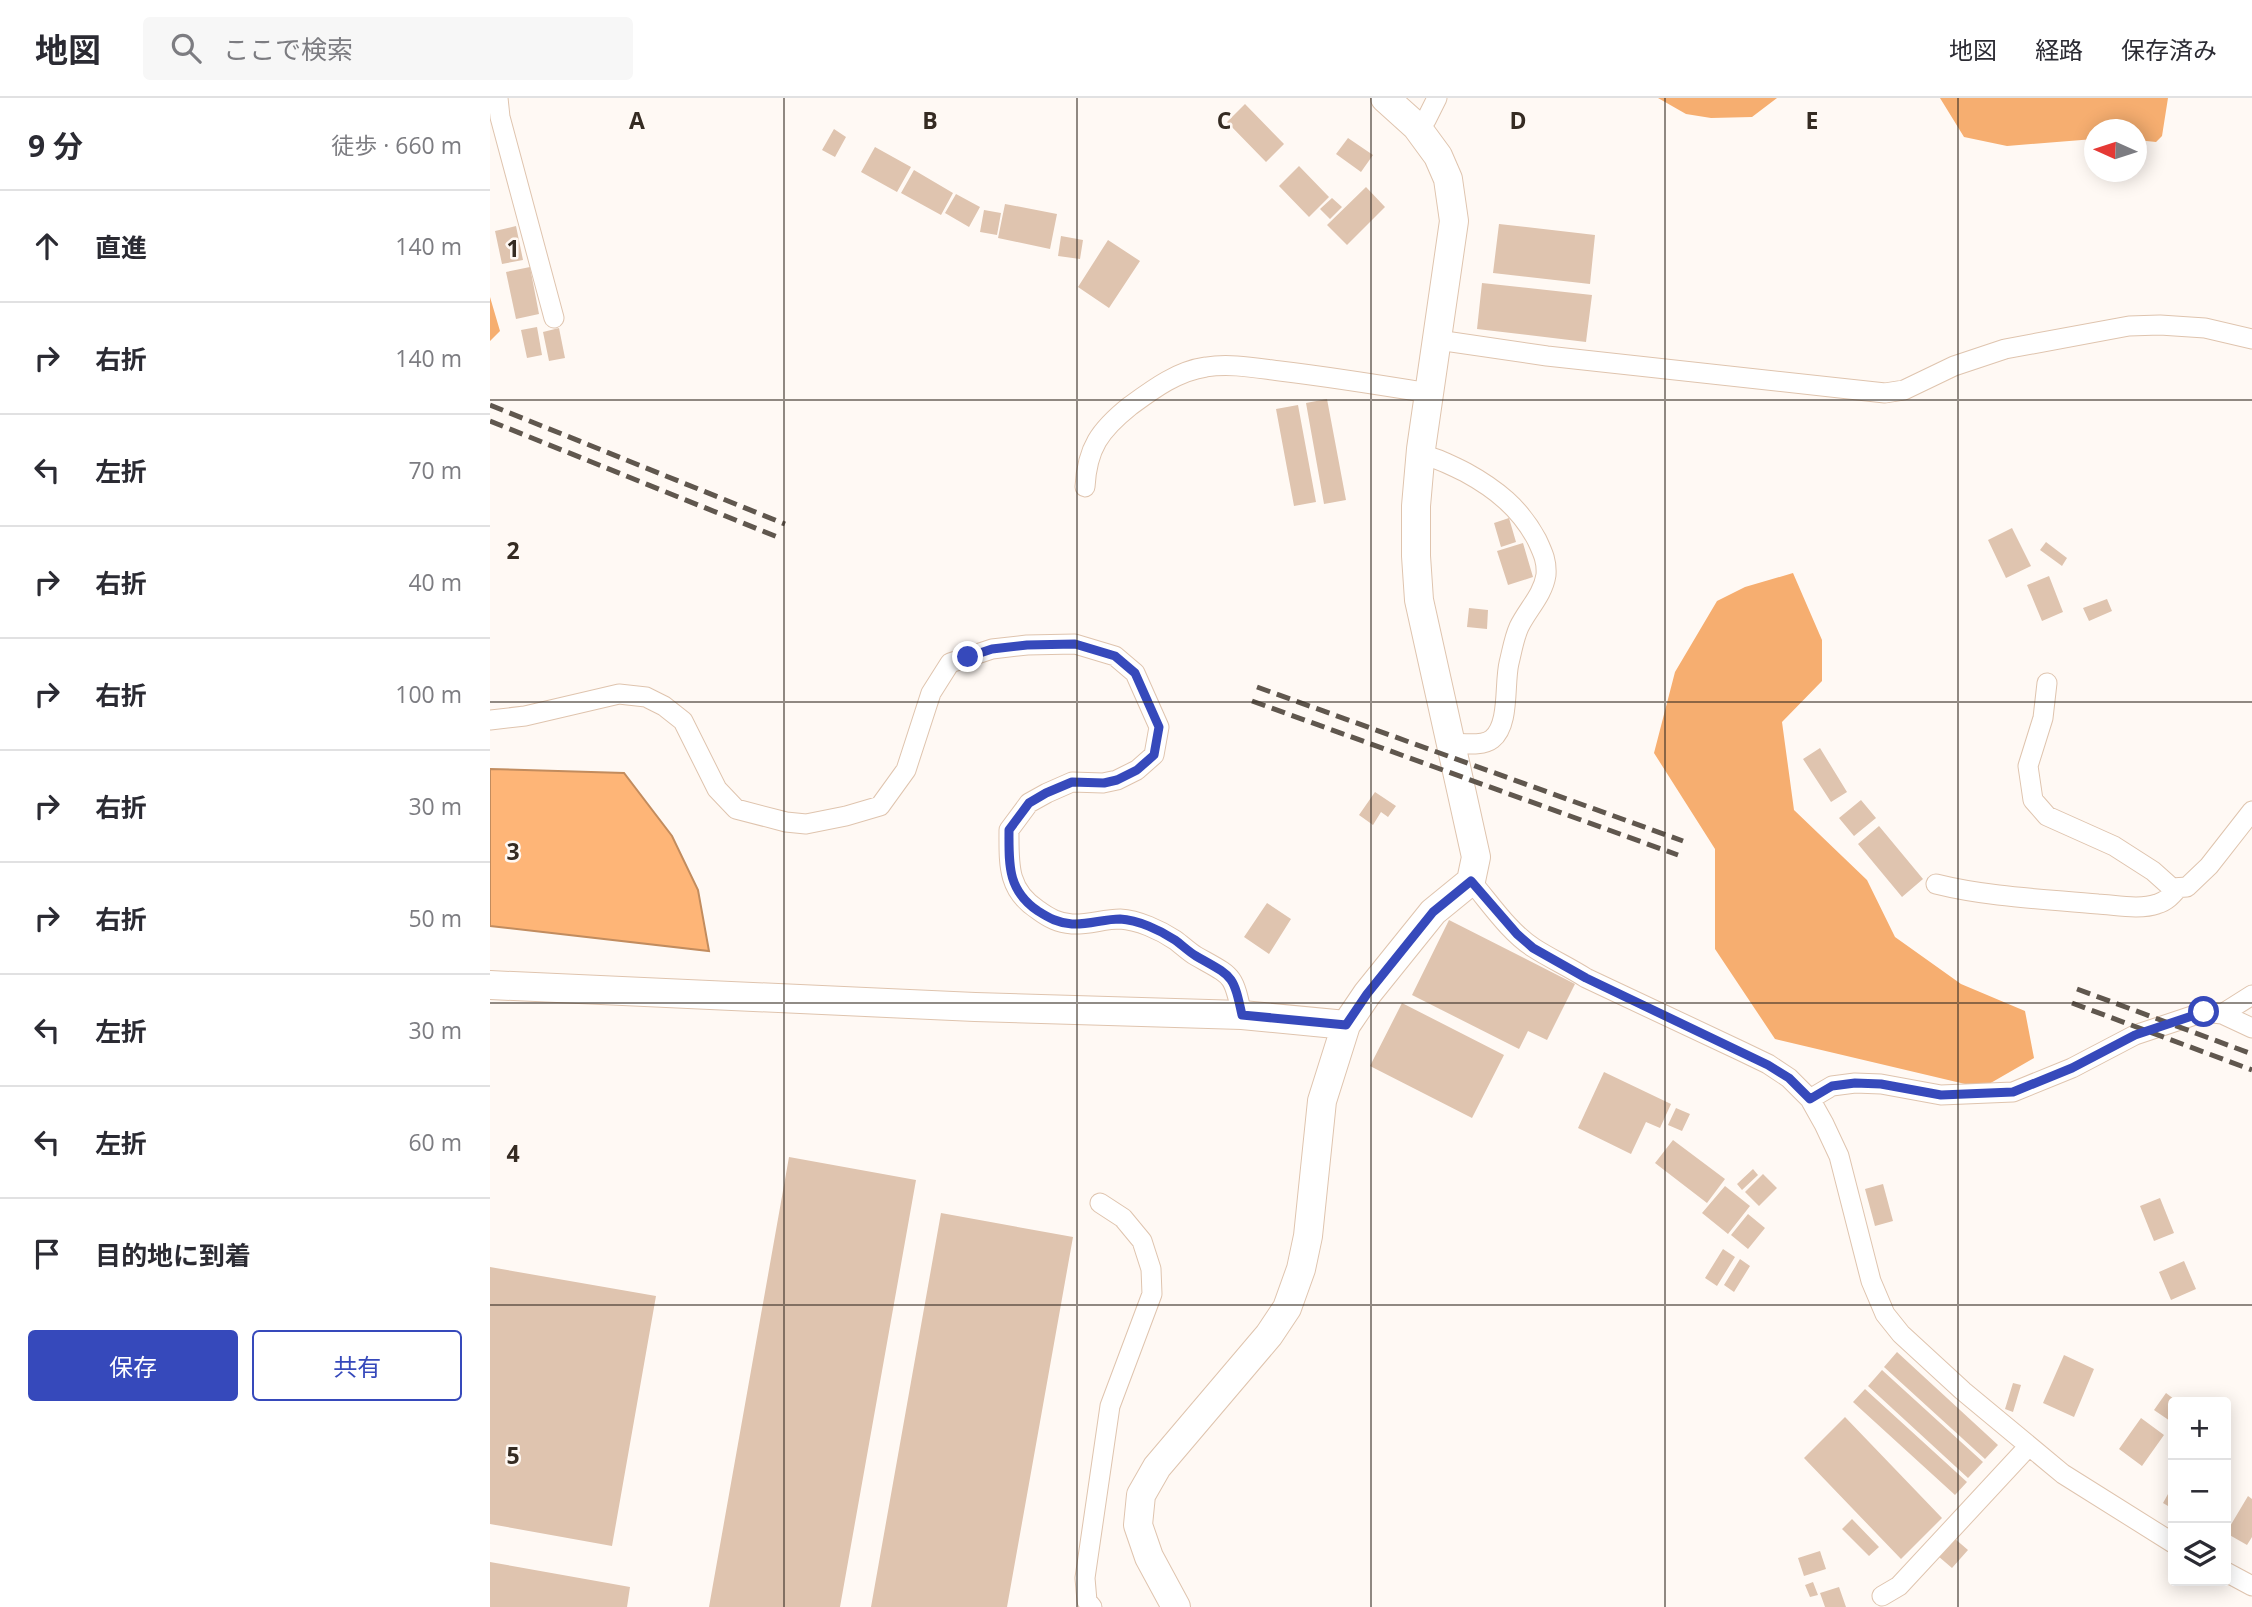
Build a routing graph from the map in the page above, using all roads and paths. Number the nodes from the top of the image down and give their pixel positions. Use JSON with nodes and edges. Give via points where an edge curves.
{"nodes":[{"id":1,"x":498,"y":98,"type":"edge"},
{"id":2,"x":1385,"y":98,"type":"edge"},
{"id":3,"x":1437,"y":98,"type":"edge"},
{"id":4,"x":1416,"y":126,"type":"junction"},
{"id":5,"x":554,"y":318,"type":"dead end"},
{"id":6,"x":2252,"y":339,"type":"edge"},
{"id":7,"x":1438,"y":340,"type":"junction"},
{"id":8,"x":1429,"y":393,"type":"junction"},
{"id":9,"x":1421,"y":455,"type":"junction"},
{"id":10,"x":1085,"y":487,"type":"dead end"},
{"id":11,"x":2047,"y":683,"type":"dead end"},
{"id":12,"x":490,"y":720,"type":"edge"},
{"id":13,"x":1451,"y":743,"type":"junction"},
{"id":14,"x":2252,"y":811,"type":"edge"},
{"id":15,"x":1471,"y":881,"type":"junction"},
{"id":16,"x":1936,"y":884,"type":"dead end"},
{"id":17,"x":2178,"y":888,"type":"junction"},
{"id":18,"x":490,"y":985,"type":"edge"},
{"id":19,"x":2252,"y":995,"type":"edge"},
{"id":20,"x":2222,"y":1014,"type":"junction"},
{"id":21,"x":1242,"y":1015,"type":"junction"},
{"id":22,"x":1346,"y":1025,"type":"junction"},
{"id":23,"x":2252,"y":1028,"type":"edge"},
{"id":24,"x":1810,"y":1099,"type":"junction"},
{"id":25,"x":1100,"y":1203,"type":"dead end"},
{"id":26,"x":2029,"y":1446,"type":"junction"},
{"id":27,"x":2168,"y":1540,"type":"edge"},
{"id":28,"x":2231,"y":1575,"type":"edge"},
{"id":29,"x":2252,"y":1586,"type":"edge"},
{"id":30,"x":1882,"y":1596,"type":"dead end"},
{"id":31,"x":1169,"y":1605,"type":"edge"},
{"id":32,"x":1092,"y":1607,"type":"edge"}],
"edges":[{"from":1,"to":5,"type":"street"},
{"from":2,"to":4,"type":"street"},
{"from":3,"to":4,"type":"street","via":[[1426,120]]},
{"from":4,"to":7,"type":"street","via":[[1438,156],[1448,180],[1454,221]]},
{"from":6,"to":7,"type":"street","via":[[2205,328],[2130,326],[2005,349],[1904,390],[1885,393]]},
{"from":7,"to":8,"type":"street"},
{"from":8,"to":9,"type":"street"},
{"from":8,"to":10,"type":"street","via":[[1264,369],[1205,367],[1157,386],[1115,418],[1093,446]]},
{"from":9,"to":13,"type":"street","via":[[1416,506],[1419,600]]},
{"from":9,"to":13,"type":"street","via":[[1486,483],[1507,499],[1521,514],[1546,560],[1545,579],[1518,628],[1511,653],[1501,729],[1491,741]]},
{"from":11,"to":17,"type":"street","via":[[2043,718],[2028,766],[2033,800],[2048,816],[2114,846]]},
{"from":12,"to":21,"type":"street","via":[[619,694],[646,697],[683,721],[717,789],[736,809],[806,824],[880,806],[906,770],[931,693],[950,663],[992,649],[1027,645],[1075,644],[1115,656],[1135,673],[1159,727],[1154,755],[1117,780],[1072,782],[1029,803],[1009,830],[1012,879],[1017,891],[1054,921],[1073,924],[1120,919],[1174,939],[1229,975]]},
{"from":13,"to":15,"type":"street","via":[[1476,857]]},
{"from":14,"to":17,"type":"street","via":[[2209,866],[2187,887]]},
{"from":15,"to":22,"type":"street","via":[[1433,912]]},
{"from":15,"to":24,"type":"street","via":[[1533,948],[1768,1065]]},
{"from":16,"to":17,"type":"street","via":[[2126,906],[2155,905]]},
{"from":18,"to":21,"type":"street"},
{"from":19,"to":20,"type":"street"},
{"from":20,"to":23,"type":"street"},
{"from":20,"to":24,"type":"street","via":[[2204,1012],[2135,1035],[2013,1092],[1941,1095],[1855,1083],[1832,1086]]},
{"from":21,"to":22,"type":"street"},
{"from":22,"to":31,"type":"street","via":[[1322,1101],[1308,1236],[1287,1308],[1157,1467],[1140,1495],[1138,1525]]},
{"from":24,"to":26,"type":"street","via":[[1839,1156],[1871,1281],[1885,1314],[1920,1354]]},
{"from":25,"to":32,"type":"street","via":[[1123,1218],[1142,1241],[1151,1269],[1152,1294],[1110,1406],[1085,1578]]},
{"from":26,"to":27,"type":"street","via":[[2063,1474]]},
{"from":26,"to":30,"type":"street","via":[[1899,1586]]},
{"from":28,"to":29,"type":"street"}]}
